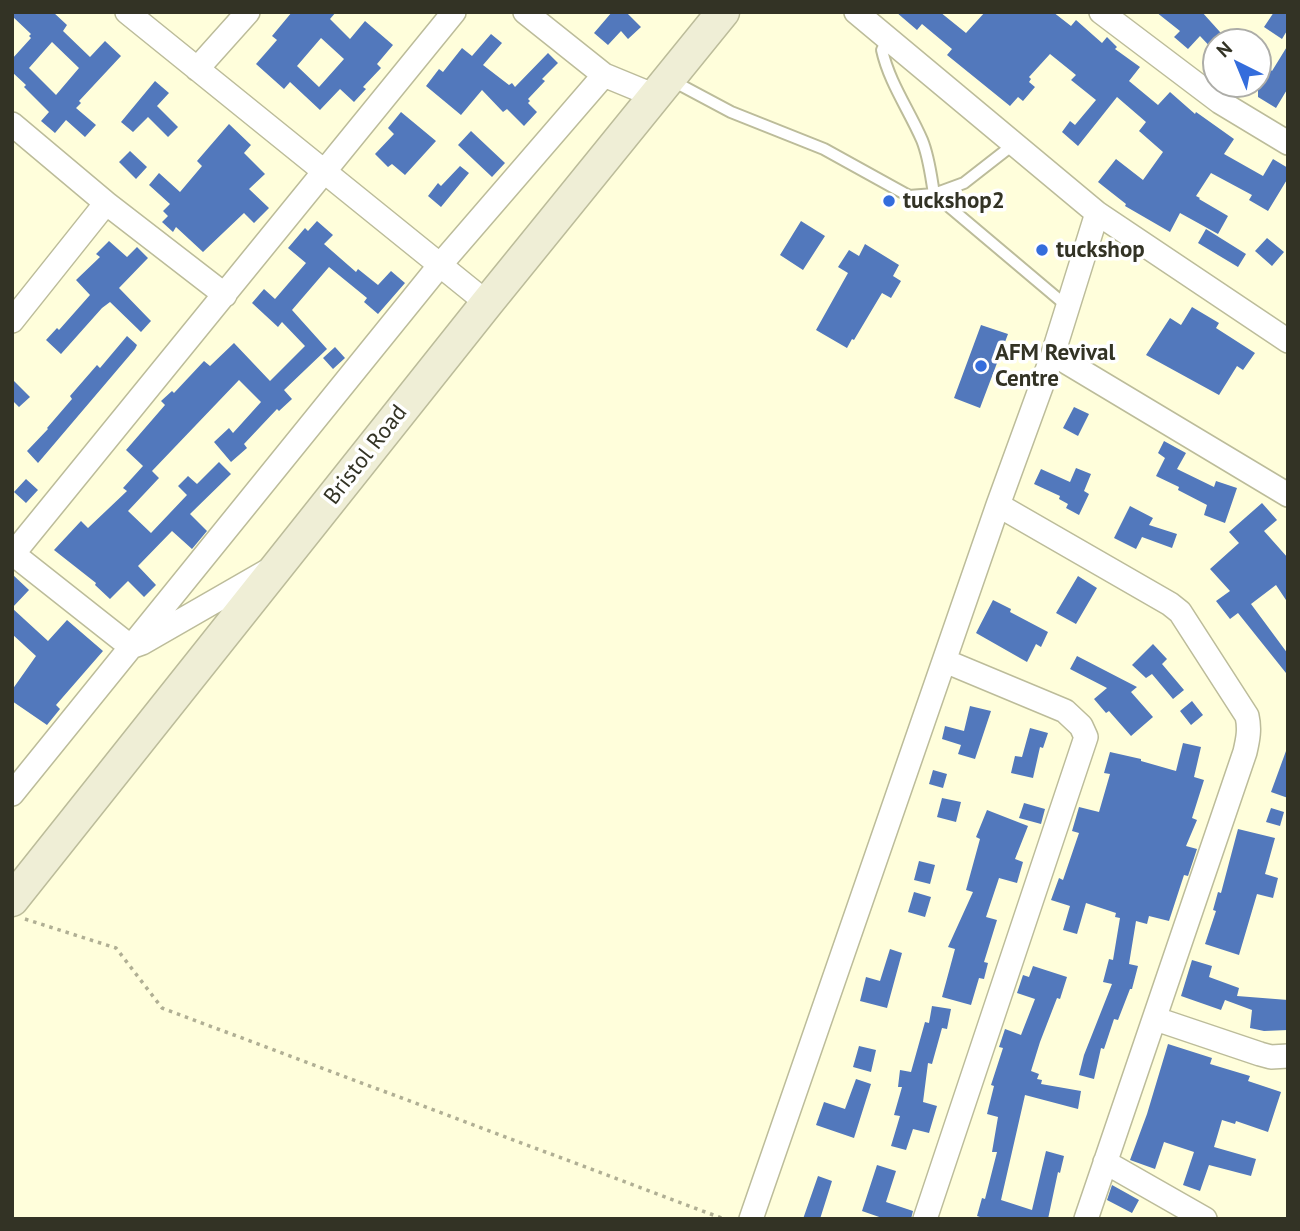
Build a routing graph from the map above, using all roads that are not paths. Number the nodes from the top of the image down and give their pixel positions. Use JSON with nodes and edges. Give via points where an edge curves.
{"nodes":[{"id":1,"x":127,"y":12,"type":"edge"},
{"id":2,"x":248,"y":12,"type":"edge"},
{"id":3,"x":454,"y":12,"type":"edge"},
{"id":4,"x":525,"y":12,"type":"edge"},
{"id":5,"x":723,"y":12,"type":"edge"},
{"id":6,"x":856,"y":12,"type":"edge"},
{"id":7,"x":1101,"y":12,"type":"edge"},
{"id":8,"x":888,"y":39,"type":"junction"},
{"id":9,"x":197,"y":69,"type":"junction"},
{"id":10,"x":604,"y":75,"type":"junction"},
{"id":11,"x":662,"y":88,"type":"junction"},
{"id":12,"x":12,"y":124,"type":"edge"},
{"id":13,"x":1288,"y":143,"type":"edge"},
{"id":14,"x":1014,"y":144,"type":"junction"},
{"id":15,"x":324,"y":172,"type":"junction"},
{"id":16,"x":934,"y":194,"type":"junction"},
{"id":17,"x":106,"y":202,"type":"junction"},
{"id":18,"x":1097,"y":214,"type":"junction"},
{"id":19,"x":440,"y":265,"type":"junction"},
{"id":20,"x":225,"y":295,"type":"junction"},
{"id":21,"x":487,"y":303,"type":"junction"},
{"id":22,"x":1068,"y":307,"type":"junction"},
{"id":23,"x":12,"y":321,"type":"edge"},
{"id":24,"x":1288,"y":341,"type":"edge"},
{"id":25,"x":1052,"y":354,"type":"junction"},
{"id":26,"x":1288,"y":495,"type":"edge"},
{"id":27,"x":998,"y":505,"type":"junction"},
{"id":28,"x":13,"y":553,"type":"edge"},
{"id":29,"x":278,"y":565,"type":"junction"},
{"id":30,"x":131,"y":648,"type":"junction"},
{"id":31,"x":945,"y":661,"type":"junction"},
{"id":32,"x":12,"y":794,"type":"edge"},
{"id":33,"x":19,"y":910,"type":"edge"},
{"id":34,"x":1156,"y":1019,"type":"junction"},
{"id":35,"x":1288,"y":1056,"type":"edge"},
{"id":36,"x":1105,"y":1162,"type":"junction"},
{"id":37,"x":751,"y":1219,"type":"edge"},
{"id":38,"x":925,"y":1219,"type":"edge"},
{"id":39,"x":1086,"y":1219,"type":"edge"},
{"id":40,"x":1205,"y":1219,"type":"edge"}],
"edges":[{"from":1,"to":9,"type":"street"},
{"from":2,"to":9,"type":"street"},
{"from":3,"to":15,"type":"street"},
{"from":4,"to":10,"type":"street"},
{"from":5,"to":11,"type":"street","name":"Bristol Road"},
{"from":6,"to":8,"type":"street"},
{"from":7,"to":13,"type":"street","via":[[1220,102]]},
{"from":8,"to":14,"type":"street"},
{"from":8,"to":16,"type":"lane","via":[[882,50],[885,65],[922,141]]},
{"from":9,"to":15,"type":"street"},
{"from":10,"to":11,"type":"street"},
{"from":10,"to":19,"type":"street"},
{"from":11,"to":16,"type":"lane","via":[[824,149],[909,196]]},
{"from":11,"to":21,"type":"street","name":"Bristol Road"},
{"from":12,"to":17,"type":"street"},
{"from":14,"to":16,"type":"lane","via":[[964,183]]},
{"from":14,"to":18,"type":"street"},
{"from":15,"to":19,"type":"street"},
{"from":15,"to":20,"type":"street"},
{"from":16,"to":22,"type":"lane"},
{"from":17,"to":20,"type":"street"},
{"from":17,"to":23,"type":"street"},
{"from":18,"to":22,"type":"street"},
{"from":18,"to":24,"type":"street"},
{"from":19,"to":21,"type":"street"},
{"from":19,"to":30,"type":"street"},
{"from":20,"to":28,"type":"street"},
{"from":21,"to":29,"type":"street","name":"Bristol Road"},
{"from":22,"to":25,"type":"street"},
{"from":25,"to":26,"type":"street"},
{"from":25,"to":27,"type":"street"},
{"from":27,"to":31,"type":"street"},
{"from":27,"to":34,"type":"street","via":[[1180,612],[1247,716],[1245,752]]},
{"from":28,"to":30,"type":"street"},
{"from":29,"to":30,"type":"street"},
{"from":29,"to":33,"type":"street","name":"Bristol Road"},
{"from":30,"to":32,"type":"street"},
{"from":31,"to":37,"type":"street"},
{"from":31,"to":38,"type":"street","via":[[1065,711],[1086,737]]},
{"from":34,"to":35,"type":"street","via":[[1260,1054]]},
{"from":34,"to":36,"type":"street"},
{"from":36,"to":39,"type":"street"},
{"from":36,"to":40,"type":"street"}]}
